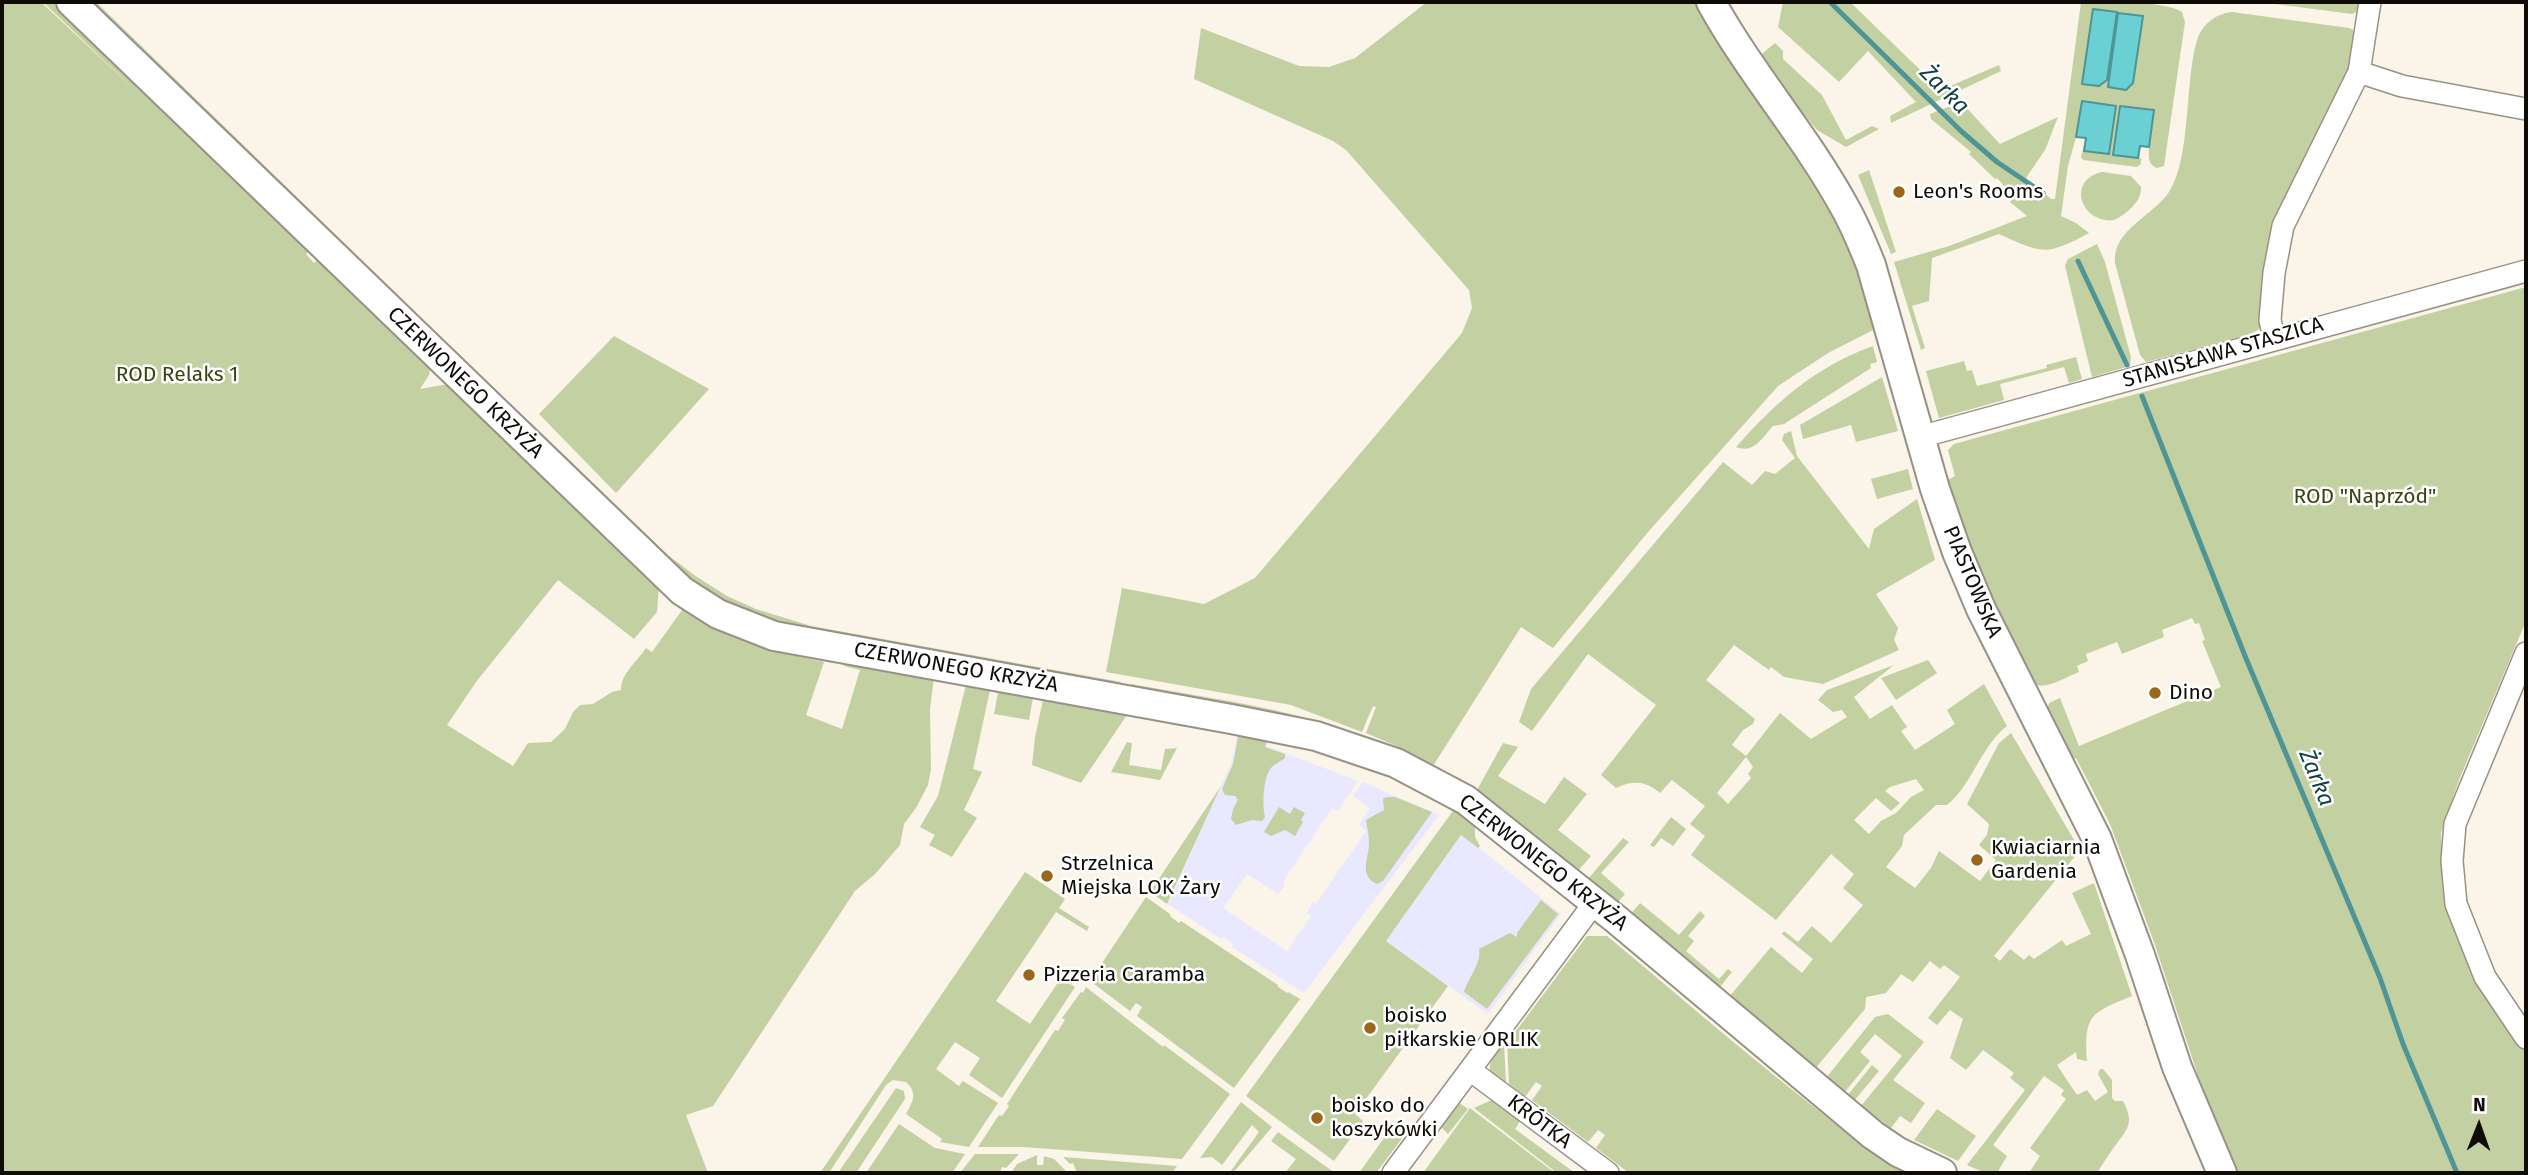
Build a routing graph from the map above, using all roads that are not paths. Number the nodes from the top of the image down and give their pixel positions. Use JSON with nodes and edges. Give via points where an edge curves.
{"nodes":[{"id":1,"x":71,"y":2,"type":"edge"},
{"id":2,"x":1711,"y":2,"type":"edge"},
{"id":3,"x":2370,"y":2,"type":"edge"},
{"id":4,"x":2359,"y":72,"type":"junction"},
{"id":5,"x":2526,"y":109,"type":"edge"},
{"id":6,"x":2526,"y":271,"type":"edge"},
{"id":7,"x":2274,"y":338,"type":"junction"},
{"id":8,"x":1920,"y":437,"type":"junction"},
{"id":9,"x":2526,"y":653,"type":"edge"},
{"id":10,"x":1595,"y":902,"type":"junction"},
{"id":11,"x":2526,"y":1038,"type":"edge"},
{"id":12,"x":1470,"y":1070,"type":"junction"},
{"id":13,"x":1393,"y":1173,"type":"edge"},
{"id":14,"x":1608,"y":1173,"type":"edge"},
{"id":15,"x":1942,"y":1173,"type":"edge"},
{"id":16,"x":2222,"y":1173,"type":"edge"}],
"edges":[{"from":1,"to":10,"type":"street","name":"CZERWONEGO KRZYŻA","via":[[682,591],[718,614],[774,636],[1316,736],[1396,763],[1466,800]]},
{"from":2,"to":8,"type":"street","name":"PIASTOWSKA","via":[[1821,166],[1859,236]]},
{"from":3,"to":4,"type":"street"},
{"from":4,"to":5,"type":"street","via":[[2402,86]]},
{"from":4,"to":7,"type":"street","via":[[2283,226],[2270,320]]},
{"from":6,"to":7,"type":"street","name":"STANISŁAWA STASZICA"},
{"from":7,"to":8,"type":"street","name":"STANISŁAWA STASZICA"},
{"from":8,"to":16,"type":"street","name":"PIASTOWSKA","via":[[1943,515],[1981,610],[2096,839],[2177,1067]]},
{"from":9,"to":11,"type":"street","via":[[2455,824],[2452,861],[2456,904],[2486,977]]},
{"from":10,"to":12,"type":"street"},
{"from":10,"to":15,"type":"street","name":"CZERWONEGO KRZYŻA","via":[[1873,1135]]},
{"from":12,"to":13,"type":"street"},
{"from":12,"to":14,"type":"street","name":"KRÓTKA"}]}
